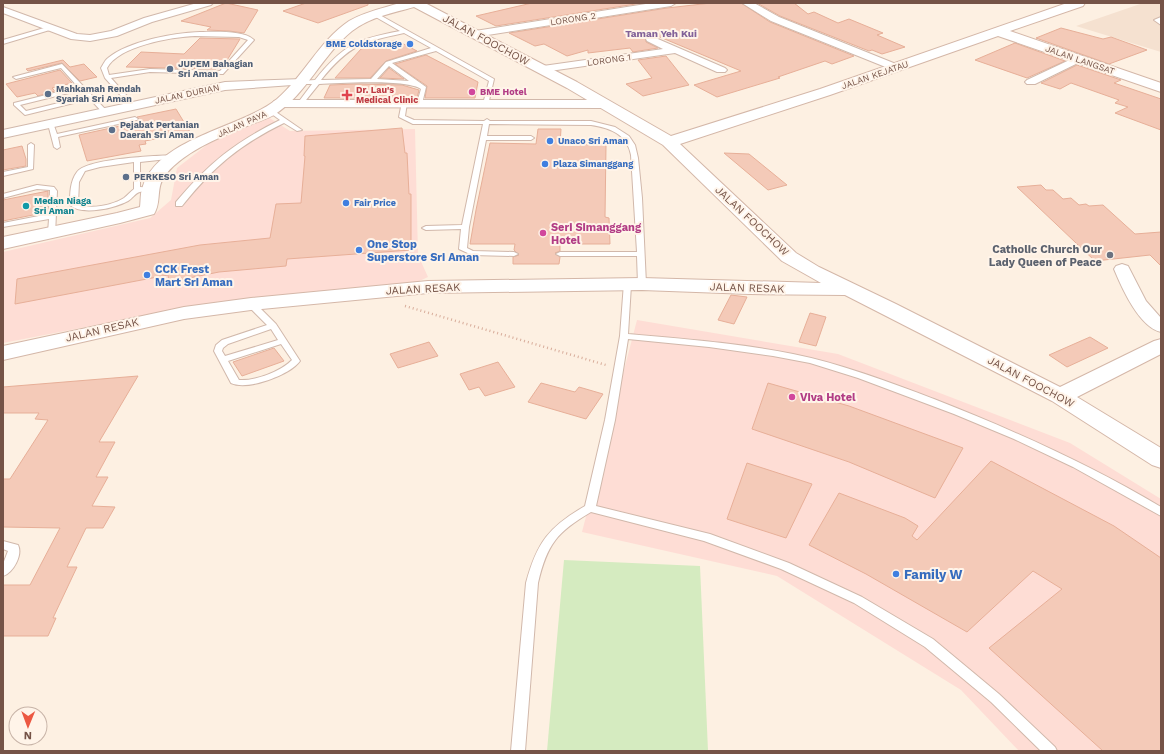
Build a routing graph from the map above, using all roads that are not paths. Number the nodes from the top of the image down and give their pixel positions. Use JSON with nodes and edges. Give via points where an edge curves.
{"nodes":[{"id":1,"x":208,"y":3,"type":"edge"},
{"id":2,"x":413,"y":3,"type":"edge"},
{"id":3,"x":416,"y":3,"type":"edge"},
{"id":4,"x":671,"y":3,"type":"edge"},
{"id":5,"x":747,"y":3,"type":"edge"},
{"id":6,"x":1076,"y":3,"type":"edge"},
{"id":7,"x":3,"y":10,"type":"edge"},
{"id":8,"x":376,"y":15,"type":"junction"},
{"id":9,"x":1161,"y":19,"type":"edge"},
{"id":10,"x":1161,"y":23,"type":"edge"},
{"id":11,"x":51,"y":28,"type":"junction"},
{"id":12,"x":405,"y":31,"type":"junction"},
{"id":13,"x":999,"y":32,"type":"junction"},
{"id":14,"x":475,"y":34,"type":"junction"},
{"id":15,"x":651,"y":39,"type":"dead end"},
{"id":16,"x":3,"y":42,"type":"edge"},
{"id":17,"x":435,"y":49,"type":"junction"},
{"id":18,"x":676,"y":50,"type":"junction"},
{"id":19,"x":1078,"y":59,"type":"junction"},
{"id":20,"x":388,"y":63,"type":"junction"},
{"id":21,"x":897,"y":68,"type":"junction"},
{"id":22,"x":543,"y":69,"type":"junction"},
{"id":23,"x":720,"y":70,"type":"dead end"},
{"id":24,"x":222,"y":73,"type":"junction"},
{"id":25,"x":16,"y":77,"type":"dead end"},
{"id":26,"x":107,"y":77,"type":"junction"},
{"id":27,"x":318,"y":81,"type":"junction"},
{"id":28,"x":373,"y":81,"type":"junction"},
{"id":29,"x":302,"y":82,"type":"junction"},
{"id":30,"x":1031,"y":82,"type":"dead end"},
{"id":31,"x":416,"y":83,"type":"junction"},
{"id":32,"x":225,"y":86,"type":"junction"},
{"id":33,"x":82,"y":88,"type":"junction"},
{"id":34,"x":1161,"y":88,"type":"edge"},
{"id":35,"x":91,"y":97,"type":"junction"},
{"id":36,"x":404,"y":103,"type":"junction"},
{"id":37,"x":300,"y":104,"type":"junction"},
{"id":38,"x":420,"y":104,"type":"junction"},
{"id":39,"x":486,"y":104,"type":"junction"},
{"id":40,"x":606,"y":104,"type":"junction"},
{"id":41,"x":133,"y":106,"type":"junction"},
{"id":42,"x":275,"y":107,"type":"junction"},
{"id":43,"x":105,"y":112,"type":"junction"},
{"id":44,"x":135,"y":119,"type":"dead end"},
{"id":45,"x":284,"y":120,"type":"junction"},
{"id":46,"x":487,"y":121,"type":"junction"},
{"id":47,"x":51,"y":124,"type":"junction"},
{"id":48,"x":299,"y":130,"type":"dead end"},
{"id":49,"x":3,"y":134,"type":"edge"},
{"id":50,"x":54,"y":136,"type":"junction"},
{"id":51,"x":483,"y":138,"type":"junction"},
{"id":52,"x":531,"y":138,"type":"dead end"},
{"id":53,"x":669,"y":142,"type":"junction"},
{"id":54,"x":31,"y":145,"type":"dead end"},
{"id":55,"x":57,"y":147,"type":"dead end"},
{"id":56,"x":175,"y":157,"type":"junction"},
{"id":57,"x":138,"y":160,"type":"junction"},
{"id":58,"x":3,"y":174,"type":"edge"},
{"id":59,"x":143,"y":190,"type":"junction"},
{"id":60,"x":3,"y":196,"type":"edge"},
{"id":61,"x":179,"y":204,"type":"dead end"},
{"id":62,"x":53,"y":216,"type":"junction"},
{"id":63,"x":3,"y":225,"type":"edge"},
{"id":64,"x":465,"y":227,"type":"junction"},
{"id":65,"x":426,"y":228,"type":"dead end"},
{"id":66,"x":52,"y":233,"type":"junction"},
{"id":67,"x":3,"y":243,"type":"edge"},
{"id":68,"x":514,"y":254,"type":"dead end"},
{"id":69,"x":560,"y":254,"type":"dead end"},
{"id":70,"x":641,"y":254,"type":"junction"},
{"id":71,"x":1122,"y":269,"type":"dead end"},
{"id":72,"x":634,"y":285,"type":"junction"},
{"id":73,"x":849,"y":289,"type":"junction"},
{"id":74,"x":251,"y":304,"type":"junction"},
{"id":75,"x":273,"y":326,"type":"junction"},
{"id":76,"x":1161,"y":327,"type":"edge"},
{"id":77,"x":624,"y":336,"type":"junction"},
{"id":78,"x":283,"y":341,"type":"junction"},
{"id":79,"x":1161,"y":346,"type":"edge"},
{"id":80,"x":6,"y":355,"type":"edge"},
{"id":81,"x":223,"y":360,"type":"junction"},
{"id":82,"x":1060,"y":396,"type":"junction"},
{"id":83,"x":1161,"y":459,"type":"edge"},
{"id":84,"x":590,"y":508,"type":"junction"},
{"id":85,"x":1161,"y":512,"type":"edge"},
{"id":86,"x":3,"y":545,"type":"edge"},
{"id":87,"x":3,"y":572,"type":"edge"},
{"id":88,"x":518,"y":751,"type":"edge"},
{"id":89,"x":1050,"y":751,"type":"edge"}],
"edges":[{"from":1,"to":11,"type":"street","via":[[105,36],[75,37]]},
{"from":2,"to":8,"type":"street","name":"JALAN PAYA"},
{"from":3,"to":14,"type":"street","name":"JALAN FOOCHOW"},
{"from":4,"to":14,"type":"street","name":"LORONG 2"},
{"from":5,"to":21,"type":"street","via":[[775,19]]},
{"from":6,"to":13,"type":"street","name":"JALAN KEJATAU"},
{"from":7,"to":11,"type":"street"},
{"from":8,"to":12,"type":"lane"},
{"from":8,"to":29,"type":"street","name":"JALAN PAYA","via":[[348,28],[322,55]]},
{"from":9,"to":10,"type":"lane","via":[[1157,20]]},
{"from":11,"to":16,"type":"lane"},
{"from":12,"to":17,"type":"lane"},
{"from":12,"to":27,"type":"lane","via":[[364,40],[346,51]]},
{"from":13,"to":19,"type":"street","name":"JALAN LANGSAT"},
{"from":13,"to":21,"type":"street","name":"JALAN KEJATAU"},
{"from":14,"to":22,"type":"street","name":"JALAN FOOCHOW"},
{"from":15,"to":18,"type":"street"},
{"from":17,"to":20,"type":"lane"},
{"from":17,"to":39,"type":"lane","via":[[492,80]]},
{"from":18,"to":22,"type":"street","name":"LORONG 1"},
{"from":18,"to":23,"type":"street"},
{"from":19,"to":30,"type":"street"},
{"from":19,"to":34,"type":"street","name":"JALAN LANGSAT"},
{"from":20,"to":28,"type":"lane"},
{"from":20,"to":31,"type":"lane"},
{"from":21,"to":53,"type":"street","name":"JALAN KEJATAU"},
{"from":22,"to":40,"type":"street","name":"JALAN FOOCHOW"},
{"from":24,"to":26,"type":"lane","via":[[148,69]]},
{"from":24,"to":26,"type":"lane","via":[[250,43],[250,38],[194,34],[144,44],[127,49],[109,60],[103,68]]},
{"from":24,"to":32,"type":"lane"},
{"from":25,"to":33,"type":"lane","via":[[62,66]]},
{"from":26,"to":41,"type":"lane"},
{"from":27,"to":28,"type":"lane"},
{"from":27,"to":29,"type":"lane"},
{"from":27,"to":37,"type":"lane"},
{"from":28,"to":31,"type":"lane"},
{"from":29,"to":32,"type":"street","name":"JALAN DURIAN"},
{"from":29,"to":42,"type":"street","name":"JALAN PAYA"},
{"from":31,"to":38,"type":"lane","via":[[424,88]]},
{"from":32,"to":41,"type":"street","name":"JALAN DURIAN"},
{"from":33,"to":35,"type":"lane"},
{"from":33,"to":35,"type":"lane","via":[[16,104],[25,114]]},
{"from":35,"to":43,"type":"lane"},
{"from":36,"to":37,"type":"street"},
{"from":36,"to":38,"type":"street"},
{"from":36,"to":46,"type":"lane","via":[[402,116],[413,122]]},
{"from":37,"to":42,"type":"street"},
{"from":38,"to":39,"type":"street"},
{"from":39,"to":40,"type":"street"},
{"from":40,"to":53,"type":"street","name":"JALAN FOOCHOW"},
{"from":41,"to":43,"type":"street","name":"JALAN DURIAN"},
{"from":42,"to":45,"type":"lane"},
{"from":42,"to":56,"type":"street","name":"JALAN PAYA"},
{"from":43,"to":47,"type":"street","name":"JALAN DURIAN"},
{"from":44,"to":50,"type":"lane"},
{"from":45,"to":48,"type":"lane"},
{"from":45,"to":61,"type":"lane","via":[[257,133],[228,153],[209,169]]},
{"from":46,"to":51,"type":"lane"},
{"from":46,"to":70,"type":"lane","via":[[591,123],[603,124],[621,132],[631,143],[634,152]]},
{"from":47,"to":49,"type":"street","name":"JALAN DURIAN"},
{"from":47,"to":50,"type":"lane"},
{"from":50,"to":55,"type":"lane"},
{"from":51,"to":52,"type":"lane"},
{"from":51,"to":64,"type":"lane"},
{"from":53,"to":73,"type":"street","name":"JALAN FOOCHOW","via":[[789,256],[812,271]]},
{"from":54,"to":58,"type":"lane","via":[[31,168]]},
{"from":56,"to":57,"type":"lane"},
{"from":56,"to":59,"type":"street","name":"JALAN PAYA"},
{"from":57,"to":59,"type":"lane"},
{"from":57,"to":59,"type":"lane","via":[[83,170],[74,188],[74,205],[82,209],[113,204]]},
{"from":59,"to":66,"type":"street","name":"JALAN PAYA","via":[[148,210]]},
{"from":60,"to":62,"type":"lane","via":[[37,187],[52,188]]},
{"from":62,"to":63,"type":"lane"},
{"from":62,"to":66,"type":"lane"},
{"from":64,"to":65,"type":"lane"},
{"from":64,"to":68,"type":"lane","via":[[463,249],[467,252]]},
{"from":66,"to":67,"type":"street","name":"JALAN PAYA"},
{"from":69,"to":70,"type":"lane"},
{"from":70,"to":72,"type":"lane"},
{"from":71,"to":76,"type":"street","via":[[1140,305]]},
{"from":72,"to":73,"type":"street","name":"JALAN RESAK"},
{"from":72,"to":74,"type":"street","name":"JALAN RESAK","via":[[428,287]]},
{"from":72,"to":77,"type":"lane"},
{"from":73,"to":82,"type":"street","name":"JALAN FOOCHOW"},
{"from":74,"to":75,"type":"lane"},
{"from":74,"to":80,"type":"street","name":"JALAN RESAK","via":[[184,313]]},
{"from":75,"to":78,"type":"lane"},
{"from":75,"to":81,"type":"lane","via":[[220,344],[218,351]]},
{"from":77,"to":84,"type":"lane","via":[[610,420]]},
{"from":77,"to":85,"type":"lane","via":[[709,344],[795,357],[874,380],[1039,446]]},
{"from":78,"to":81,"type":"lane"},
{"from":78,"to":81,"type":"lane","via":[[296,359],[295,364],[247,383],[234,381]]},
{"from":79,"to":82,"type":"street"},
{"from":82,"to":83,"type":"street","name":"JALAN FOOCHOW"},
{"from":84,"to":88,"type":"lane","via":[[556,531],[536,562]]},
{"from":84,"to":89,"type":"lane","via":[[706,538],[785,566],[858,600],[928,643],[995,698]]},
{"from":86,"to":87,"type":"lane","via":[[14,548],[8,566]]}]}
